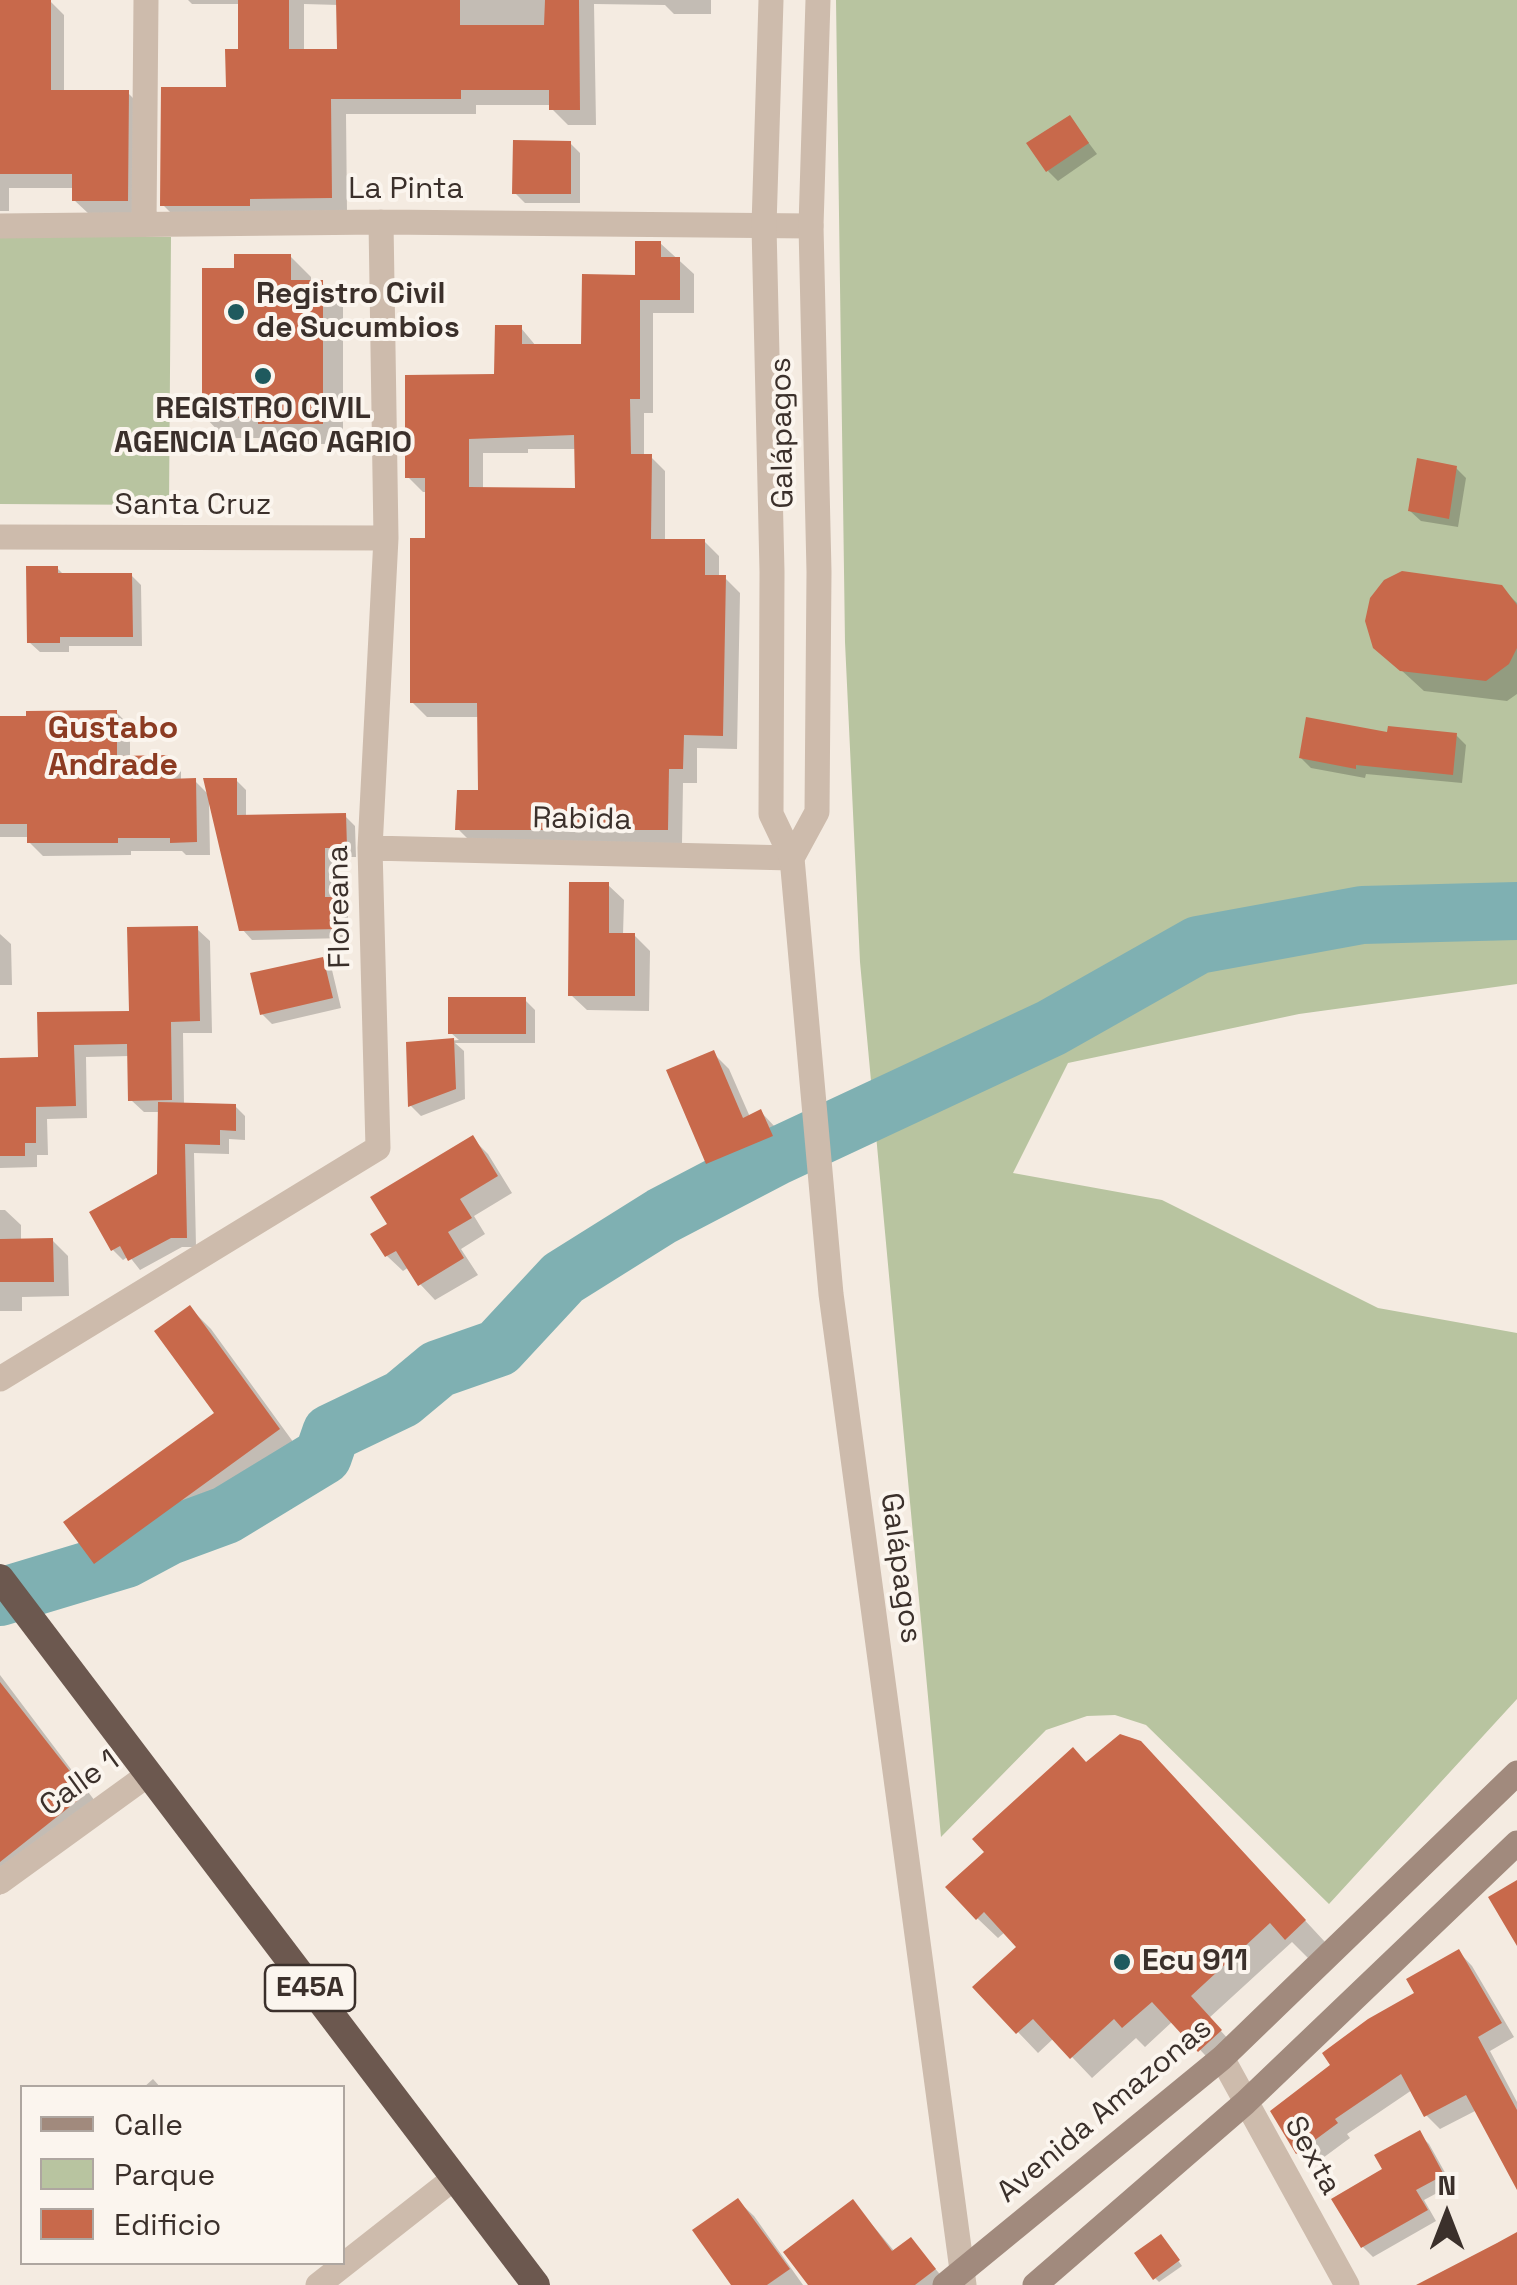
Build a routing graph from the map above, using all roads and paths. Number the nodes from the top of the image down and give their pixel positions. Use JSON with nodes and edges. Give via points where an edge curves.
{"nodes":[{"id":1,"x":146,"y":0,"type":"edge"},
{"id":2,"x":771,"y":0,"type":"edge"},
{"id":3,"x":818,"y":0,"type":"edge"},
{"id":4,"x":381,"y":222,"type":"junction"},
{"id":5,"x":144,"y":224,"type":"junction"},
{"id":6,"x":0,"y":226,"type":"edge"},
{"id":7,"x":764,"y":226,"type":"junction"},
{"id":8,"x":811,"y":226,"type":"junction"},
{"id":9,"x":0,"y":537,"type":"edge"},
{"id":10,"x":386,"y":538,"type":"junction"},
{"id":11,"x":370,"y":848,"type":"junction"},
{"id":12,"x":792,"y":858,"type":"junction"},
{"id":13,"x":0,"y":1379,"type":"edge"},
{"id":14,"x":0,"y":1578,"type":"edge"},
{"id":15,"x":149,"y":1774,"type":"junction"},
{"id":16,"x":1517,"y":1774,"type":"edge"},
{"id":17,"x":1517,"y":1843,"type":"edge"},
{"id":18,"x":0,"y":1882,"type":"edge"},
{"id":19,"x":1222,"y":2058,"type":"junction"},
{"id":20,"x":1245,"y":2102,"type":"junction"},
{"id":21,"x":453,"y":2179,"type":"junction"},
{"id":22,"x":345,"y":2264,"type":"edge"},
{"id":23,"x":343,"y":2265,"type":"edge"},
{"id":24,"x":957,"y":2281,"type":"edge"},
{"id":25,"x":318,"y":2285,"type":"edge"},
{"id":26,"x":536,"y":2285,"type":"edge"},
{"id":27,"x":1036,"y":2285,"type":"edge"},
{"id":28,"x":1347,"y":2285,"type":"edge"}],
"edges":[{"from":1,"to":5,"type":"street"},
{"from":2,"to":7,"type":"street","name":"Galápagos"},
{"from":3,"to":8,"type":"street","name":"Galápagos"},
{"from":4,"to":5,"type":"street","name":"La Pinta"},
{"from":4,"to":7,"type":"street","name":"La Pinta"},
{"from":4,"to":10,"type":"street","name":"Floreana"},
{"from":5,"to":6,"type":"street","name":"La Pinta"},
{"from":7,"to":8,"type":"street","name":"La Pinta"},
{"from":7,"to":12,"type":"street","name":"Galápagos","via":[[771,814]]},
{"from":8,"to":12,"type":"street","name":"Galápagos","via":[[820,606],[817,812]]},
{"from":9,"to":10,"type":"street","name":"Santa Cruz"},
{"from":10,"to":11,"type":"street","name":"Floreana"},
{"from":11,"to":12,"type":"street","name":"Rabida"},
{"from":11,"to":13,"type":"street","name":"Floreana","via":[[378,1148]]},
{"from":12,"to":24,"type":"street","name":"Galápagos","via":[[831,1294]]},
{"from":14,"to":15,"type":"highway","number":"E45A"},
{"from":15,"to":18,"type":"street","name":"Calle 1"},
{"from":15,"to":21,"type":"highway","number":"E45A"},
{"from":16,"to":19,"type":"main road","name":"Avenida Amazonas"},
{"from":17,"to":20,"type":"main road"},
{"from":19,"to":20,"type":"street","name":"Sexta"},
{"from":19,"to":24,"type":"main road","name":"Avenida Amazonas"},
{"from":20,"to":27,"type":"main road"},
{"from":20,"to":28,"type":"street","name":"Sexta"},
{"from":21,"to":22,"type":"street"},
{"from":21,"to":26,"type":"highway","number":"E45A"},
{"from":23,"to":25,"type":"street"}]}
